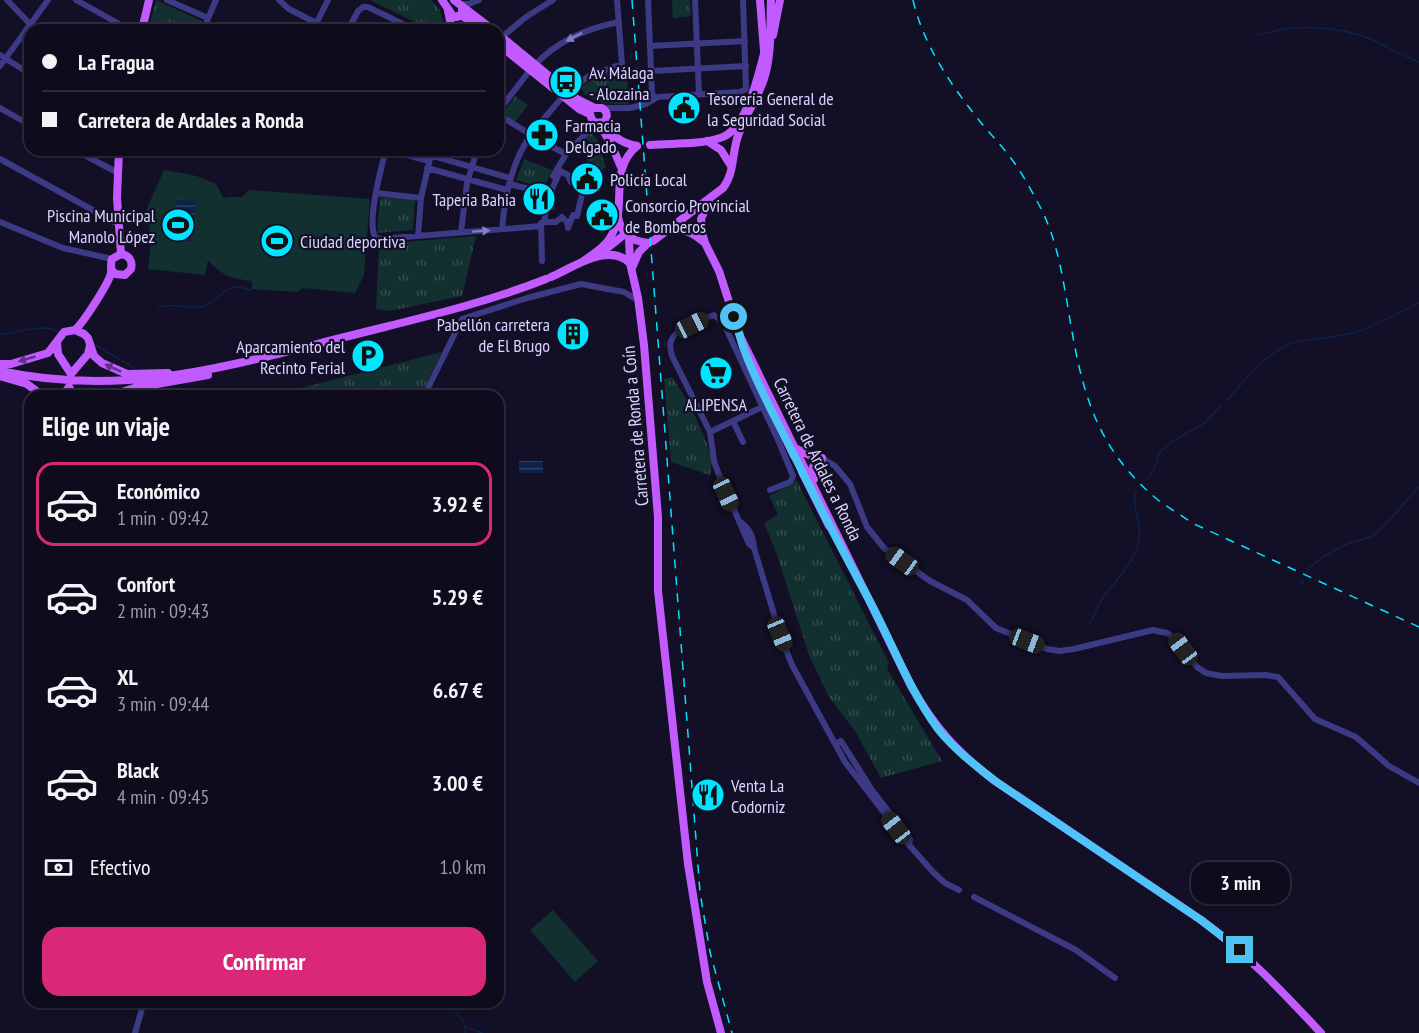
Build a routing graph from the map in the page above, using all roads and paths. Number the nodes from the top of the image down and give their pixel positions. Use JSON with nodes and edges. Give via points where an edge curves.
{"nodes":[{"id":1,"x":7,"y":0,"type":"edge"},
{"id":2,"x":48,"y":0,"type":"edge"},
{"id":3,"x":75,"y":0,"type":"edge"},
{"id":4,"x":149,"y":0,"type":"edge"},
{"id":5,"x":167,"y":0,"type":"edge"},
{"id":6,"x":216,"y":0,"type":"edge"},
{"id":7,"x":279,"y":0,"type":"edge"},
{"id":8,"x":328,"y":0,"type":"edge"},
{"id":9,"x":479,"y":0,"type":"edge"},
{"id":10,"x":553,"y":0,"type":"edge"},
{"id":11,"x":617,"y":0,"type":"edge"},
{"id":12,"x":648,"y":0,"type":"edge"},
{"id":13,"x":695,"y":0,"type":"edge"},
{"id":14,"x":743,"y":0,"type":"edge"},
{"id":15,"x":760,"y":0,"type":"edge"},
{"id":16,"x":771,"y":0,"type":"edge"},
{"id":17,"x":780,"y":0,"type":"edge"},
{"id":18,"x":442,"y":1,"type":"edge"},
{"id":19,"x":459,"y":8,"type":"edge"},
{"id":20,"x":208,"y":18,"type":"junction"},
{"id":21,"x":619,"y":22,"type":"junction"},
{"id":22,"x":30,"y":24,"type":"joint"},
{"id":23,"x":119,"y":24,"type":"edge"},
{"id":24,"x":143,"y":24,"type":"edge"},
{"id":25,"x":206,"y":24,"type":"edge"},
{"id":26,"x":316,"y":24,"type":"joint"},
{"id":27,"x":351,"y":24,"type":"edge"},
{"id":28,"x":403,"y":24,"type":"edge"},
{"id":29,"x":450,"y":24,"type":"edge"},
{"id":30,"x":455,"y":24,"type":"edge"},
{"id":31,"x":474,"y":24,"type":"edge"},
{"id":32,"x":484,"y":24,"type":"edge"},
{"id":33,"x":24,"y":31,"type":"edge"},
{"id":34,"x":769,"y":36,"type":"junction"},
{"id":35,"x":504,"y":37,"type":"edge"},
{"id":36,"x":745,"y":41,"type":"junction"},
{"id":37,"x":697,"y":43,"type":"junction"},
{"id":38,"x":504,"y":45,"type":"edge"},
{"id":39,"x":650,"y":46,"type":"junction"},
{"id":40,"x":770,"y":48,"type":"junction"},
{"id":41,"x":764,"y":55,"type":"junction"},
{"id":42,"x":2,"y":57,"type":"edge"},
{"id":43,"x":0,"y":66,"type":"edge"},
{"id":44,"x":746,"y":66,"type":"junction"},
{"id":45,"x":533,"y":68,"type":"junction"},
{"id":46,"x":698,"y":69,"type":"junction"},
{"id":47,"x":24,"y":70,"type":"edge"},
{"id":48,"x":651,"y":71,"type":"junction"},
{"id":49,"x":566,"y":94,"type":"junction"},
{"id":50,"x":699,"y":94,"type":"junction"},
{"id":51,"x":655,"y":97,"type":"junction"},
{"id":52,"x":506,"y":101,"type":"joint"},
{"id":53,"x":504,"y":104,"type":"edge"},
{"id":54,"x":0,"y":108,"type":"edge"},
{"id":55,"x":601,"y":115,"type":"junction"},
{"id":56,"x":504,"y":118,"type":"edge"},
{"id":57,"x":24,"y":122,"type":"edge"},
{"id":58,"x":531,"y":134,"type":"junction"},
{"id":59,"x":705,"y":141,"type":"junction"},
{"id":60,"x":650,"y":145,"type":"dead end"},
{"id":61,"x":566,"y":154,"type":"junction"},
{"id":62,"x":86,"y":156,"type":"edge"},
{"id":63,"x":118,"y":156,"type":"edge"},
{"id":64,"x":385,"y":156,"type":"edge"},
{"id":65,"x":475,"y":156,"type":"edge"},
{"id":66,"x":0,"y":159,"type":"edge"},
{"id":67,"x":430,"y":159,"type":"edge"},
{"id":68,"x":471,"y":167,"type":"junction"},
{"id":69,"x":731,"y":167,"type":"junction"},
{"id":70,"x":621,"y":168,"type":"junction"},
{"id":71,"x":117,"y":173,"type":"junction"},
{"id":72,"x":568,"y":175,"type":"joint"},
{"id":73,"x":467,"y":179,"type":"junction"},
{"id":74,"x":509,"y":184,"type":"junction"},
{"id":75,"x":376,"y":193,"type":"junction"},
{"id":76,"x":546,"y":193,"type":"junction"},
{"id":77,"x":421,"y":198,"type":"junction"},
{"id":78,"x":709,"y":200,"type":"junction"},
{"id":79,"x":618,"y":216,"type":"junction"},
{"id":80,"x":0,"y":222,"type":"edge"},
{"id":81,"x":118,"y":224,"type":"junction"},
{"id":82,"x":541,"y":226,"type":"junction"},
{"id":83,"x":502,"y":229,"type":"junction"},
{"id":84,"x":669,"y":230,"type":"junction"},
{"id":85,"x":461,"y":232,"type":"junction"},
{"id":86,"x":418,"y":236,"type":"junction"},
{"id":87,"x":627,"y":236,"type":"junction"},
{"id":88,"x":650,"y":242,"type":"junction"},
{"id":89,"x":705,"y":243,"type":"junction"},
{"id":90,"x":121,"y":254,"type":"junction"},
{"id":91,"x":112,"y":259,"type":"junction"},
{"id":92,"x":591,"y":259,"type":"junction"},
{"id":93,"x":542,"y":261,"type":"dead end"},
{"id":94,"x":582,"y":262,"type":"junction"},
{"id":95,"x":631,"y":266,"type":"junction"},
{"id":96,"x":111,"y":269,"type":"junction"},
{"id":97,"x":118,"y":275,"type":"junction"},
{"id":98,"x":636,"y":288,"type":"junction"},
{"id":99,"x":624,"y":292,"type":"junction"},
{"id":100,"x":638,"y":298,"type":"junction"},
{"id":101,"x":734,"y":317,"type":"junction"},
{"id":102,"x":723,"y":322,"type":"junction"},
{"id":103,"x":75,"y":330,"type":"junction"},
{"id":104,"x":741,"y":338,"type":"junction"},
{"id":105,"x":57,"y":341,"type":"junction"},
{"id":106,"x":89,"y":341,"type":"junction"},
{"id":107,"x":314,"y":345,"type":"junction"},
{"id":108,"x":279,"y":354,"type":"junction"},
{"id":109,"x":0,"y":364,"type":"edge"},
{"id":110,"x":0,"y":371,"type":"edge"},
{"id":111,"x":0,"y":376,"type":"edge"},
{"id":112,"x":35,"y":390,"type":"edge"},
{"id":113,"x":128,"y":390,"type":"edge"},
{"id":114,"x":427,"y":390,"type":"edge"},
{"id":115,"x":762,"y":407,"type":"junction"},
{"id":116,"x":733,"y":421,"type":"junction"},
{"id":117,"x":780,"y":427,"type":"junction"},
{"id":118,"x":710,"y":432,"type":"junction"},
{"id":119,"x":743,"y":442,"type":"dead end"},
{"id":120,"x":796,"y":448,"type":"junction"},
{"id":121,"x":817,"y":458,"type":"junction"},
{"id":122,"x":803,"y":463,"type":"junction"},
{"id":123,"x":815,"y":487,"type":"junction"},
{"id":124,"x":770,"y":490,"type":"dead end"},
{"id":125,"x":816,"y":500,"type":"junction"},
{"id":126,"x":658,"y":582,"type":"junction"},
{"id":127,"x":866,"y":593,"type":"junction"},
{"id":128,"x":669,"y":656,"type":"junction"},
{"id":129,"x":667,"y":681,"type":"junction"},
{"id":130,"x":674,"y":700,"type":"junction"},
{"id":131,"x":678,"y":777,"type":"junction"},
{"id":132,"x":1419,"y":783,"type":"edge"},
{"id":133,"x":959,"y":890,"type":"dead end"},
{"id":134,"x":974,"y":897,"type":"dead end"},
{"id":135,"x":1116,"y":978,"type":"dead end"},
{"id":136,"x":142,"y":1008,"type":"edge"},
{"id":137,"x":135,"y":1033,"type":"edge"},
{"id":138,"x":723,"y":1033,"type":"edge"},
{"id":139,"x":1320,"y":1033,"type":"edge"}],
"edges":[{"from":1,"to":22,"type":"street"},
{"from":2,"to":22,"type":"street"},
{"from":3,"to":23,"type":"street"},
{"from":4,"to":24,"type":"main road"},
{"from":5,"to":20,"type":"street"},
{"from":6,"to":20,"type":"street"},
{"from":7,"to":26,"type":"street"},
{"from":8,"to":26,"type":"street"},
{"from":9,"to":19,"type":"street"},
{"from":10,"to":35,"type":"street"},
{"from":11,"to":21,"type":"street"},
{"from":12,"to":39,"type":"street"},
{"from":13,"to":37,"type":"street"},
{"from":14,"to":36,"type":"street"},
{"from":15,"to":41,"type":"main road"},
{"from":16,"to":34,"type":"main road"},
{"from":17,"to":40,"type":"main road"},
{"from":18,"to":19,"type":"main road","via":[[449,9],[452,4]]},
{"from":18,"to":29,"type":"main road"},
{"from":19,"to":30,"type":"street"},
{"from":19,"to":31,"type":"main road"},
{"from":19,"to":32,"type":"main road"},
{"from":20,"to":25,"type":"street"},
{"from":21,"to":45,"type":"street","one_way":true,"via":[[592,28],[569,39]]},
{"from":21,"to":49,"type":"street","via":[[622,64],[589,76]]},
{"from":27,"to":28,"type":"street","via":[[358,11],[368,7]]},
{"from":33,"to":42,"type":"street"},
{"from":34,"to":40,"type":"main road"},
{"from":34,"to":41,"type":"main road"},
{"from":36,"to":37,"type":"street"},
{"from":36,"to":44,"type":"street"},
{"from":37,"to":39,"type":"street"},
{"from":37,"to":46,"type":"street"},
{"from":38,"to":45,"type":"main road"},
{"from":39,"to":48,"type":"street"},
{"from":40,"to":69,"type":"main road","via":[[764,80],[740,131]]},
{"from":41,"to":59,"type":"main road","via":[[739,122],[722,138]]},
{"from":42,"to":43,"type":"street"},
{"from":42,"to":47,"type":"street"},
{"from":44,"to":46,"type":"street"},
{"from":44,"to":50,"type":"street","via":[[746,89]]},
{"from":45,"to":49,"type":"main road"},
{"from":45,"to":52,"type":"street"},
{"from":46,"to":48,"type":"street"},
{"from":46,"to":50,"type":"street"},
{"from":48,"to":51,"type":"street"},
{"from":49,"to":55,"type":"main road"},
{"from":49,"to":58,"type":"street"},
{"from":50,"to":51,"type":"street"},
{"from":51,"to":55,"type":"street","via":[[646,104]]},
{"from":52,"to":53,"type":"street"},
{"from":54,"to":57,"type":"street"},
{"from":55,"to":61,"type":"street"},
{"from":55,"to":70,"type":"main road"},
{"from":55,"to":70,"type":"main road","via":[[618,139],[637,146]]},
{"from":56,"to":58,"type":"street"},
{"from":58,"to":61,"type":"street"},
{"from":58,"to":74,"type":"street"},
{"from":59,"to":60,"type":"main road"},
{"from":59,"to":69,"type":"main road","via":[[723,152]]},
{"from":61,"to":76,"type":"street"},
{"from":62,"to":71,"type":"street"},
{"from":63,"to":71,"type":"main road"},
{"from":64,"to":75,"type":"street"},
{"from":65,"to":68,"type":"street"},
{"from":66,"to":81,"type":"street"},
{"from":67,"to":68,"type":"street"},
{"from":67,"to":73,"type":"street"},
{"from":67,"to":77,"type":"street"},
{"from":68,"to":73,"type":"street"},
{"from":68,"to":74,"type":"street"},
{"from":69,"to":78,"type":"main road","via":[[728,182]]},
{"from":70,"to":79,"type":"main road"},
{"from":71,"to":81,"type":"main road"},
{"from":72,"to":72,"type":"street","via":[[560,171],[555,180],[544,222],[556,222],[562,217],[568,228],[571,217],[577,216],[583,190],[578,189],[582,172],[578,180],[571,182]]},
{"from":73,"to":74,"type":"street"},
{"from":73,"to":85,"type":"street"},
{"from":74,"to":76,"type":"street"},
{"from":74,"to":83,"type":"street"},
{"from":75,"to":77,"type":"street"},
{"from":75,"to":86,"type":"street","via":[[375,237]]},
{"from":76,"to":82,"type":"street"},
{"from":77,"to":86,"type":"street"},
{"from":78,"to":84,"type":"main road"},
{"from":78,"to":89,"type":"main road","via":[[701,219]]},
{"from":79,"to":87,"type":"main road","name":"Carretera de Ronda a Coín"},
{"from":79,"to":94,"type":"main road","via":[[612,236]]},
{"from":80,"to":91,"type":"street","via":[[63,248]]},
{"from":81,"to":90,"type":"main road"},
{"from":82,"to":83,"type":"street"},
{"from":82,"to":93,"type":"street"},
{"from":85,"to":83,"type":"street","one_way":true},
{"from":84,"to":88,"type":"main road"},
{"from":84,"to":89,"type":"main road","via":[[684,229]]},
{"from":85,"to":86,"type":"street"},
{"from":87,"to":88,"type":"main road"},
{"from":87,"to":92,"type":"main road"},
{"from":87,"to":95,"type":"main road","name":"Carretera de Ronda a Coín"},
{"from":88,"to":95,"type":"main road"},
{"from":89,"to":101,"type":"main road","name":"Carretera de Ardales a Ronda"},
{"from":90,"to":91,"type":"main road"},
{"from":90,"to":97,"type":"main road","via":[[129,258],[132,266],[128,273]]},
{"from":91,"to":96,"type":"main road"},
{"from":92,"to":94,"type":"main road"},
{"from":92,"to":95,"type":"main road","via":[[615,254]]},
{"from":94,"to":107,"type":"main road","via":[[474,304]]},
{"from":95,"to":98,"type":"main road","name":"Carretera de Ronda a Coín"},
{"from":96,"to":97,"type":"main road"},
{"from":96,"to":103,"type":"main road","via":[[111,275]]},
{"from":97,"to":106,"type":"main road","via":[[88,323]]},
{"from":98,"to":99,"type":"street"},
{"from":98,"to":100,"type":"main road","name":"Carretera de Ronda a Coín"},
{"from":99,"to":100,"type":"street"},
{"from":99,"to":114,"type":"street","via":[[581,284],[462,319]]},
{"from":100,"to":126,"type":"main road","name":"Carretera de Ronda a Coín","via":[[657,496]]},
{"from":101,"to":102,"type":"street"},
{"from":101,"to":104,"type":"main road","name":"Carretera de Ardales a Ronda"},
{"from":102,"to":115,"type":"street"},
{"from":102,"to":118,"type":"street","via":[[714,315],[708,317],[677,333],[670,347]]},
{"from":103,"to":105,"type":"main road","via":[[64,332]]},
{"from":103,"to":106,"type":"main road"},
{"from":104,"to":117,"type":"main road","name":"Carretera de Ardales a Ronda"},
{"from":104,"to":120,"type":"main road","name":"Carretera de Ardales a Ronda"},
{"from":105,"to":106,"type":"main road","via":[[56,350],[71,374],[88,354]]},
{"from":105,"to":109,"type":"main road","one_way":true,"via":[[48,353]]},
{"from":107,"to":106,"type":"main road","one_way":true,"via":[[187,370],[127,374],[102,363],[94,356]]},
{"from":107,"to":108,"type":"main road"},
{"from":108,"to":110,"type":"main road","via":[[200,372],[114,383],[50,380]]},
{"from":108,"to":113,"type":"main road","via":[[188,380]]},
{"from":111,"to":112,"type":"main road"},
{"from":115,"to":116,"type":"street"},
{"from":115,"to":124,"type":"street","via":[[793,476],[790,482]]},
{"from":116,"to":118,"type":"street"},
{"from":116,"to":119,"type":"street"},
{"from":117,"to":122,"type":"main road"},
{"from":117,"to":125,"type":"main road","name":"Carretera de Ardales a Ronda"},
{"from":118,"to":133,"type":"street","via":[[714,462],[754,548],[792,664],[835,744],[909,845],[945,883]]},
{"from":120,"to":121,"type":"main road"},
{"from":120,"to":122,"type":"main road","name":"Carretera de Ardales a Ronda"},
{"from":121,"to":122,"type":"main road"},
{"from":121,"to":123,"type":"main road","via":[[813,472]]},
{"from":121,"to":132,"type":"street","via":[[835,466],[850,484],[867,527],[884,548],[930,581],[967,600],[996,628],[1059,651],[1153,630],[1167,633],[1206,673],[1278,677],[1315,720],[1356,737],[1389,766]]},
{"from":122,"to":123,"type":"main road","name":"Carretera de Ardales a Ronda"},
{"from":122,"to":125,"type":"main road"},
{"from":123,"to":127,"type":"main road","name":"Carretera de Ardales a Ronda"},
{"from":125,"to":127,"type":"main road","name":"Carretera de Ardales a Ronda"},
{"from":126,"to":128,"type":"main road","name":"Carretera de Ronda a Coín"},
{"from":126,"to":129,"type":"main road","name":"Carretera de Ronda a Coín"},
{"from":127,"to":139,"type":"main road","name":"Carretera de Ardales a Ronda","via":[[924,709],[966,758],[1216,931],[1254,963]]},
{"from":128,"to":129,"type":"main road"},
{"from":128,"to":130,"type":"main road","name":"Carretera de Ronda a Coín"},
{"from":129,"to":130,"type":"main road"},
{"from":129,"to":131,"type":"main road","name":"Carretera de Ronda a Coín"},
{"from":130,"to":131,"type":"main road","name":"Carretera de Ronda a Coín"},
{"from":131,"to":138,"type":"main road","name":"Carretera de Ronda a Coín","via":[[692,895]]},
{"from":134,"to":135,"type":"street","via":[[1076,950]]},
{"from":136,"to":137,"type":"street"}]}
